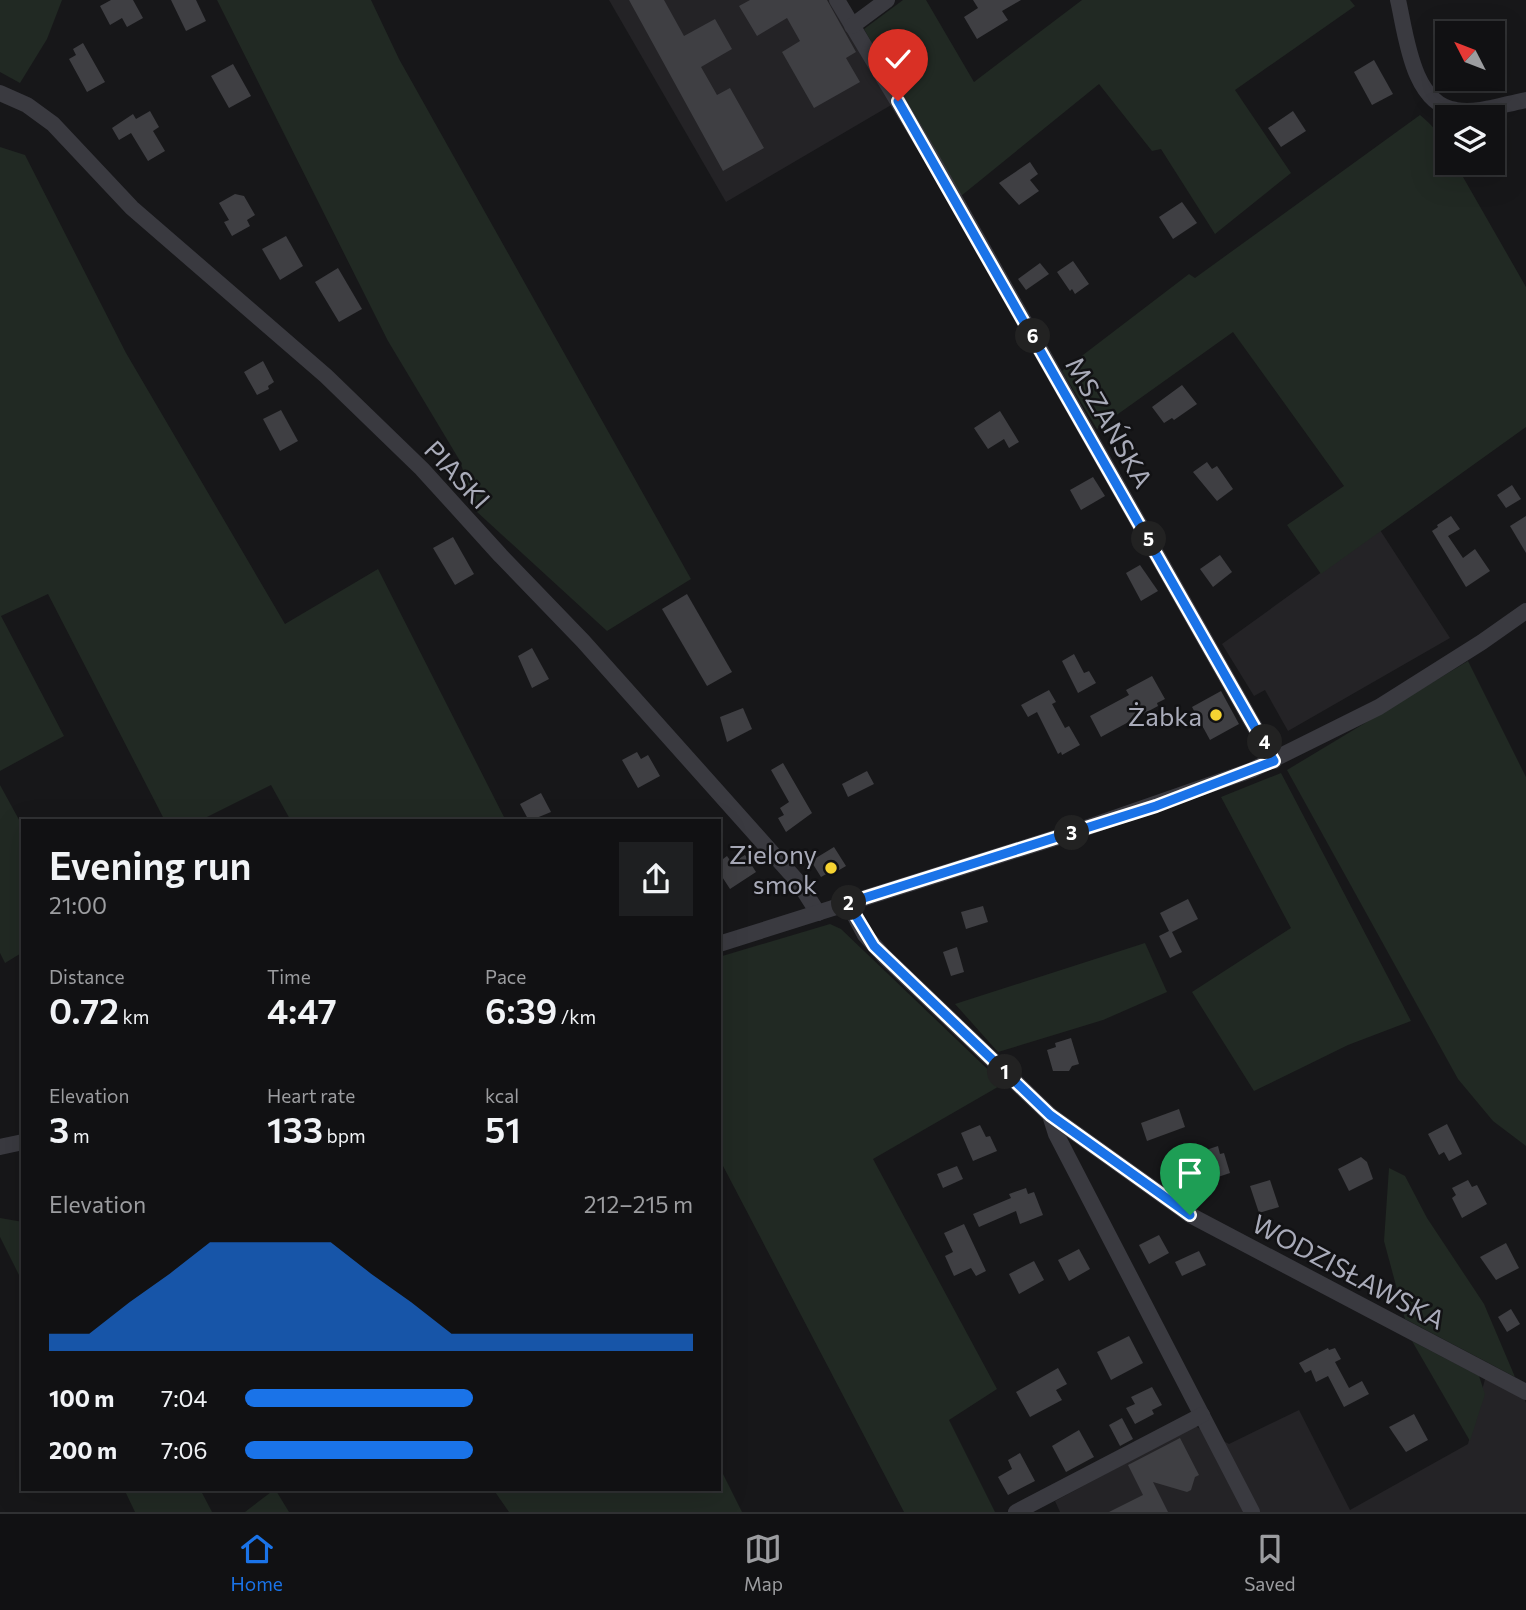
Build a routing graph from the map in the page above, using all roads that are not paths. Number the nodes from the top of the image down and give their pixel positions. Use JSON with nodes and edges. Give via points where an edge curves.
{"nodes":[{"id":1,"x":837,"y":0,"type":"edge"},
{"id":2,"x":887,"y":0,"type":"edge"},
{"id":3,"x":1398,"y":0,"type":"edge"},
{"id":4,"x":852,"y":26,"type":"junction"},
{"id":5,"x":0,"y":93,"type":"edge"},
{"id":6,"x":1526,"y":100,"type":"edge"},
{"id":7,"x":1526,"y":611,"type":"edge"},
{"id":8,"x":1274,"y":761,"type":"junction"},
{"id":9,"x":848,"y":903,"type":"junction"},
{"id":10,"x":818,"y":913,"type":"junction"},
{"id":11,"x":721,"y":943,"type":"edge"},
{"id":12,"x":1050,"y":1115,"type":"junction"},
{"id":13,"x":21,"y":1142,"type":"edge"},
{"id":14,"x":0,"y":1147,"type":"edge"},
{"id":15,"x":1526,"y":1392,"type":"edge"},
{"id":16,"x":1202,"y":1415,"type":"junction"},
{"id":17,"x":1016,"y":1512,"type":"edge"},
{"id":18,"x":1252,"y":1512,"type":"edge"}],
"edges":[{"from":1,"to":4,"type":"street","name":"MSZAŃSKA"},
{"from":2,"to":4,"type":"street"},
{"from":3,"to":6,"type":"street","via":[[1417,78],[1441,104],[1473,111]]},
{"from":4,"to":8,"type":"street","name":"MSZAŃSKA"},
{"from":5,"to":10,"type":"street","name":"PIASKI","via":[[53,124],[139,214],[326,376],[422,470],[583,641],[799,883]]},
{"from":7,"to":8,"type":"street","via":[[1379,707]]},
{"from":8,"to":9,"type":"street","via":[[1156,806]]},
{"from":9,"to":10,"type":"street"},
{"from":9,"to":12,"type":"street","name":"WODZISŁAWSKA","via":[[874,946]]},
{"from":10,"to":11,"type":"street"},
{"from":12,"to":15,"type":"street","name":"WODZISŁAWSKA","via":[[1190,1215]]},
{"from":12,"to":16,"type":"street","name":"WODZISŁAWSKA"},
{"from":13,"to":14,"type":"street"},
{"from":16,"to":17,"type":"street"},
{"from":16,"to":18,"type":"street","name":"WODZISŁAWSKA"}]}
